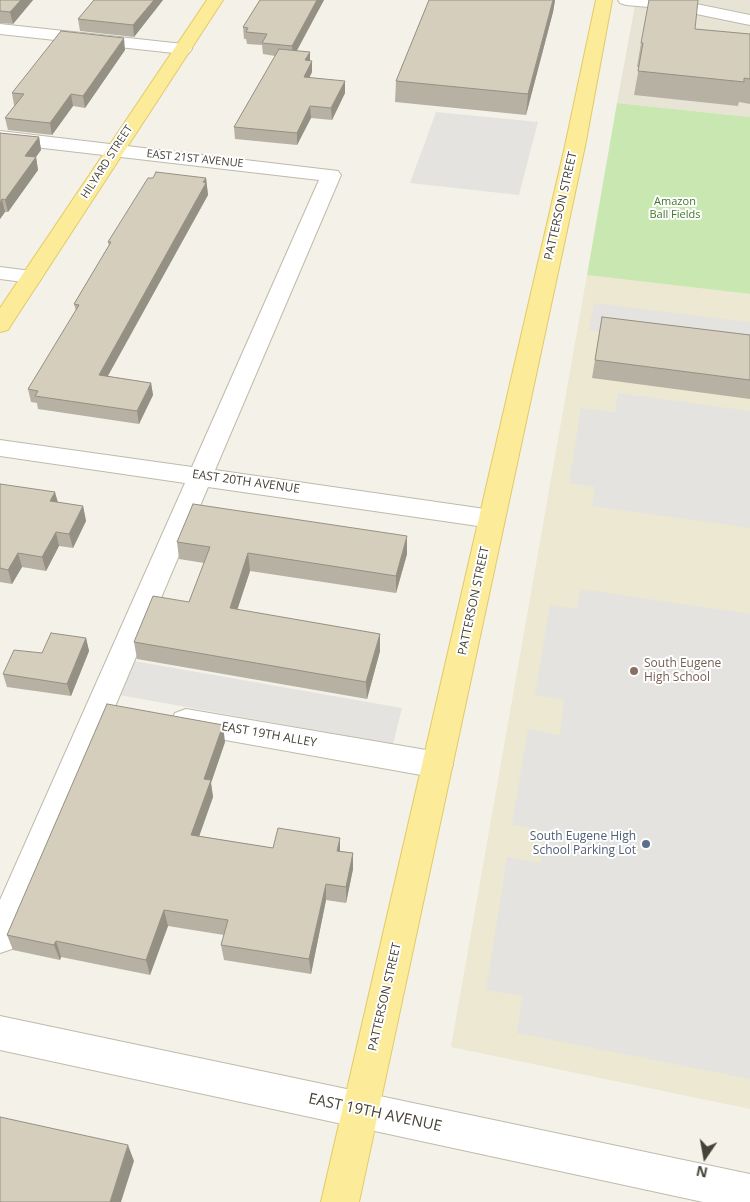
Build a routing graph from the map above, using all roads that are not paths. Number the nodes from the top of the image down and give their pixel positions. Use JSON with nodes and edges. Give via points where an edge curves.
{"nodes":[{"id":1,"x":215,"y":0,"type":"edge"},
{"id":2,"x":604,"y":0,"type":"edge"},
{"id":3,"x":626,"y":0,"type":"edge"},
{"id":4,"x":750,"y":20,"type":"edge"},
{"id":5,"x":0,"y":29,"type":"edge"},
{"id":6,"x":183,"y":48,"type":"junction"},
{"id":7,"x":0,"y":137,"type":"edge"},
{"id":8,"x":115,"y":150,"type":"junction"},
{"id":9,"x":0,"y":274,"type":"edge"},
{"id":10,"x":32,"y":277,"type":"junction"},
{"id":11,"x":0,"y":325,"type":"edge"},
{"id":12,"x":0,"y":448,"type":"edge"},
{"id":13,"x":200,"y":475,"type":"junction"},
{"id":14,"x":492,"y":519,"type":"junction"},
{"id":15,"x":101,"y":706,"type":"junction"},
{"id":16,"x":130,"y":711,"type":"edge"},
{"id":17,"x":159,"y":716,"type":"edge"},
{"id":18,"x":438,"y":765,"type":"junction"},
{"id":19,"x":0,"y":938,"type":"edge"},
{"id":20,"x":0,"y":1033,"type":"edge"},
{"id":21,"x":360,"y":1110,"type":"junction"},
{"id":22,"x":750,"y":1193,"type":"edge"},
{"id":23,"x":340,"y":1202,"type":"edge"}],
"edges":[{"from":1,"to":6,"type":"main road","name":"HILYARD STREET"},
{"from":2,"to":14,"type":"main road","name":"PATTERSON STREET"},
{"from":3,"to":4,"type":"street","via":[[680,6]]},
{"from":5,"to":6,"type":"street"},
{"from":6,"to":8,"type":"main road","name":"HILYARD STREET"},
{"from":7,"to":8,"type":"street","name":"EAST 21ST AVENUE"},
{"from":8,"to":10,"type":"main road","name":"HILYARD STREET"},
{"from":8,"to":13,"type":"street","name":"EAST 21ST AVENUE","via":[[331,175]]},
{"from":9,"to":10,"type":"street"},
{"from":10,"to":11,"type":"main road","name":"HILYARD STREET"},
{"from":12,"to":13,"type":"street","name":"EAST 20TH AVENUE"},
{"from":13,"to":14,"type":"street","name":"EAST 20TH AVENUE"},
{"from":13,"to":15,"type":"street"},
{"from":14,"to":18,"type":"main road","name":"PATTERSON STREET"},
{"from":15,"to":16,"type":"street"},
{"from":15,"to":19,"type":"street"},
{"from":17,"to":18,"type":"street","name":"EAST 19TH ALLEY"},
{"from":18,"to":21,"type":"main road","name":"PATTERSON STREET"},
{"from":20,"to":21,"type":"street","name":"EAST 19TH AVENUE"},
{"from":21,"to":22,"type":"street","name":"EAST 19TH AVENUE"},
{"from":21,"to":23,"type":"main road","name":"PATTERSON STREET"}]}
